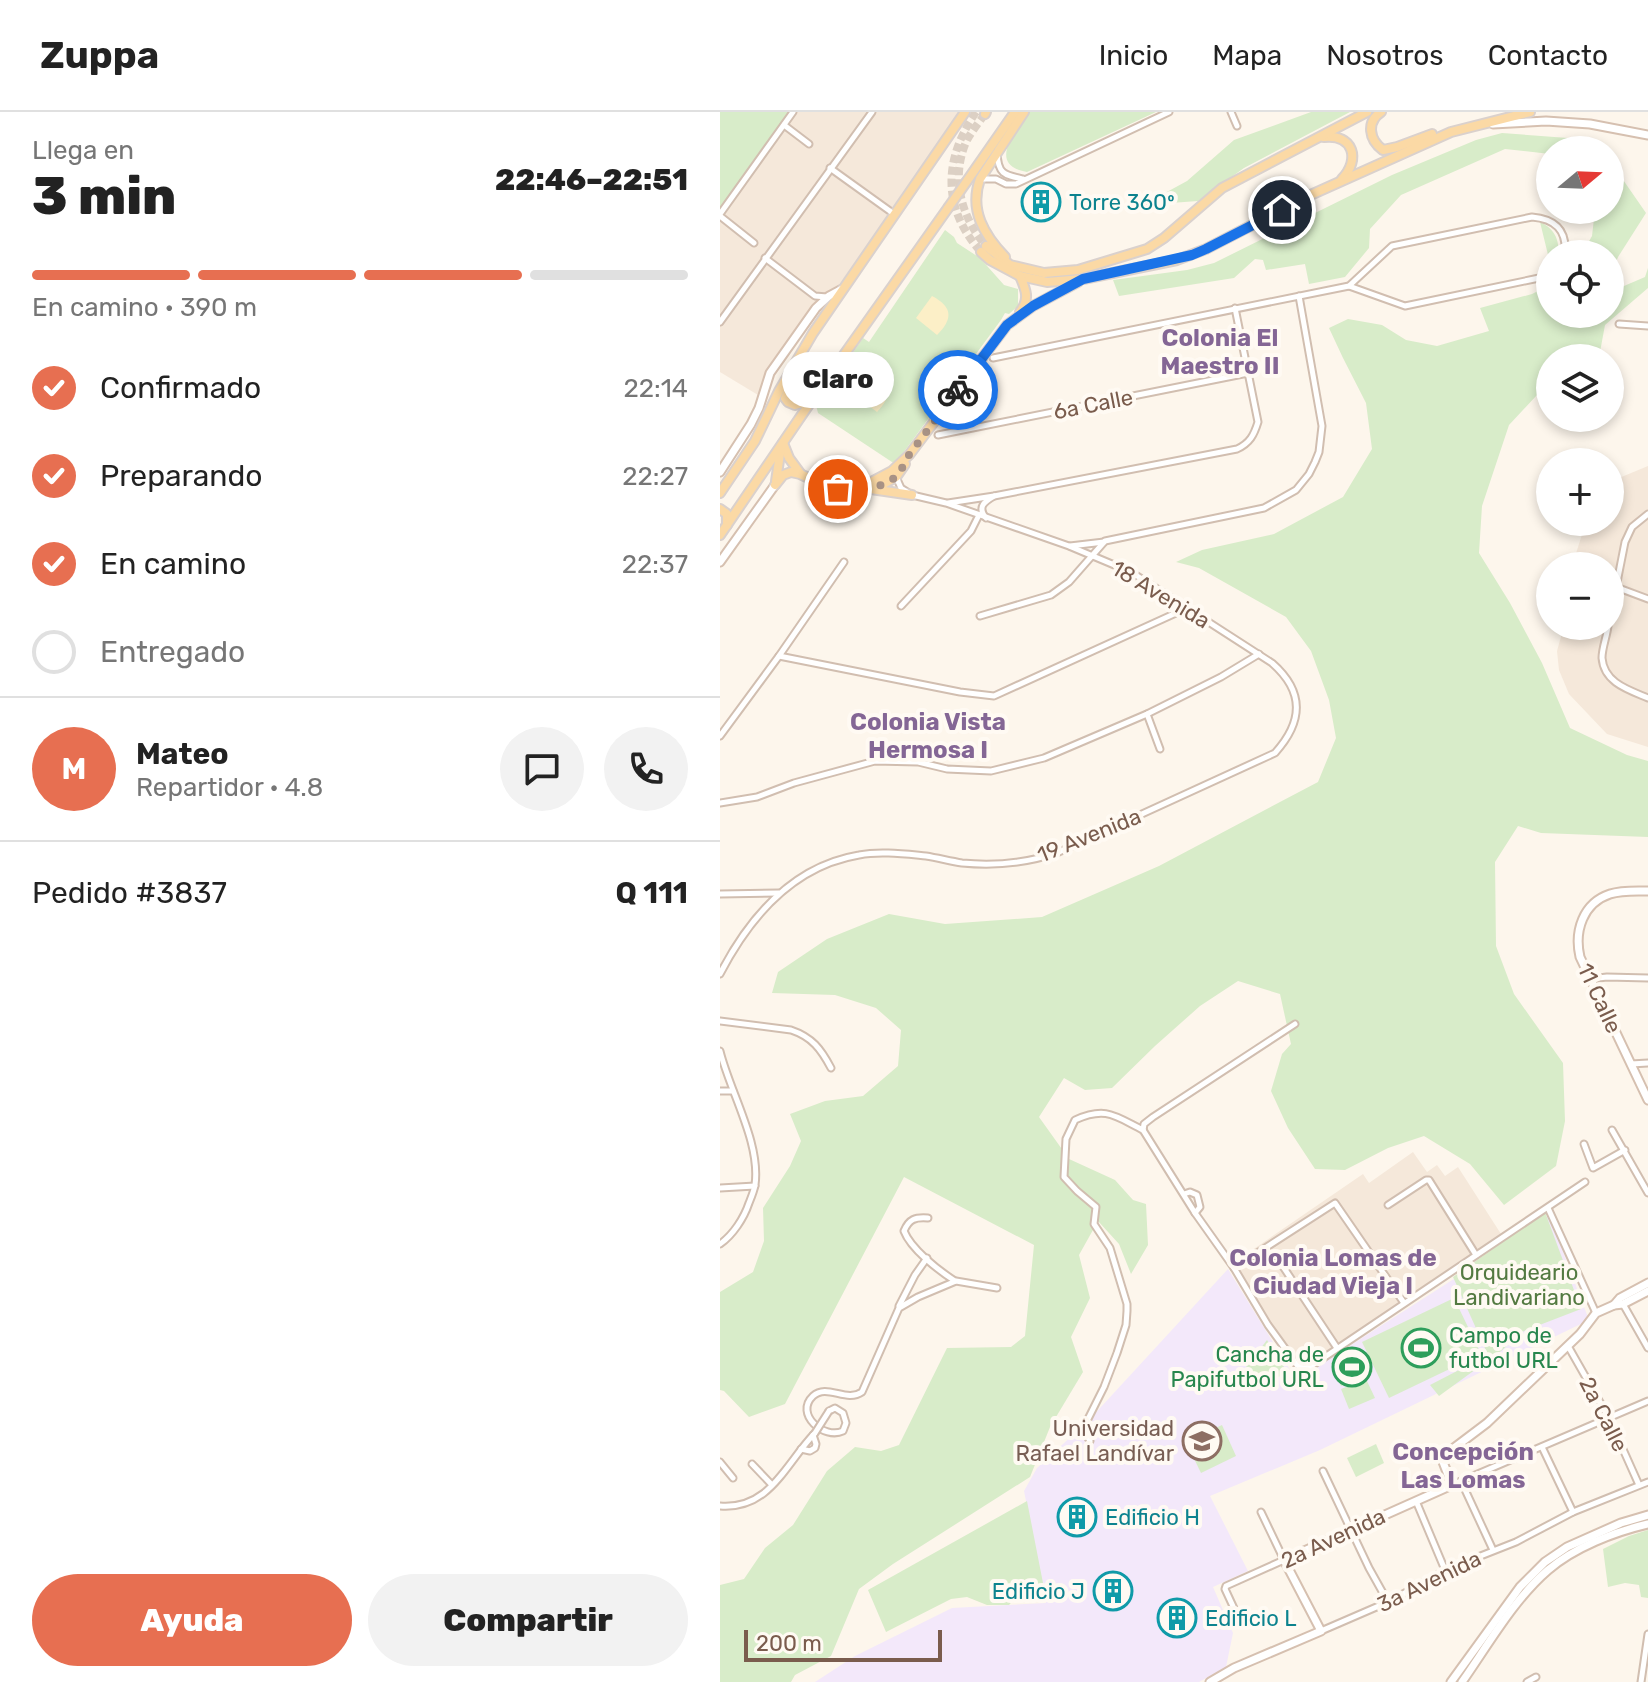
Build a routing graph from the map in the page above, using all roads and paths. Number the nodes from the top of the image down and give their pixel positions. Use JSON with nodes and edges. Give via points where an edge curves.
{"nodes":[{"id":1,"x":793,"y":112,"type":"edge"},
{"id":2,"x":872,"y":112,"type":"edge"},
{"id":3,"x":951,"y":112,"type":"edge"},
{"id":4,"x":1015,"y":112,"type":"edge"},
{"id":5,"x":1024,"y":112,"type":"edge"},
{"id":6,"x":1169,"y":112,"type":"edge"},
{"id":7,"x":1231,"y":112,"type":"edge"},
{"id":8,"x":1367,"y":112,"type":"edge"},
{"id":9,"x":1381,"y":112,"type":"edge"},
{"id":10,"x":1530,"y":112,"type":"edge"},
{"id":11,"x":963,"y":115,"type":"edge"},
{"id":12,"x":784,"y":125,"type":"junction"},
{"id":13,"x":1475,"y":125,"type":"junction"},
{"id":14,"x":1237,"y":126,"type":"dead end"},
{"id":15,"x":1451,"y":132,"type":"junction"},
{"id":16,"x":1648,"y":135,"type":"edge"},
{"id":17,"x":1319,"y":138,"type":"junction"},
{"id":18,"x":809,"y":144,"type":"dead end"},
{"id":19,"x":997,"y":153,"type":"junction"},
{"id":20,"x":830,"y":168,"type":"junction"},
{"id":21,"x":980,"y":179,"type":"junction"},
{"id":22,"x":1024,"y":179,"type":"junction"},
{"id":23,"x":1339,"y":183,"type":"junction"},
{"id":24,"x":720,"y":215,"type":"edge"},
{"id":25,"x":895,"y":215,"type":"junction"},
{"id":26,"x":1564,"y":240,"type":"edge"},
{"id":27,"x":754,"y":243,"type":"dead end"},
{"id":28,"x":765,"y":258,"type":"junction"},
{"id":29,"x":1015,"y":265,"type":"junction"},
{"id":30,"x":1020,"y":276,"type":"junction"},
{"id":31,"x":1536,"y":278,"type":"edge"},
{"id":32,"x":1083,"y":279,"type":"junction"},
{"id":33,"x":1349,"y":286,"type":"junction"},
{"id":34,"x":844,"y":288,"type":"junction"},
{"id":35,"x":815,"y":296,"type":"junction"},
{"id":36,"x":829,"y":296,"type":"junction"},
{"id":37,"x":1299,"y":296,"type":"junction"},
{"id":38,"x":816,"y":308,"type":"junction"},
{"id":39,"x":1235,"y":308,"type":"junction"},
{"id":40,"x":1017,"y":317,"type":"junction"},
{"id":41,"x":720,"y":322,"type":"edge"},
{"id":42,"x":1624,"y":324,"type":"edge"},
{"id":43,"x":1648,"y":326,"type":"edge"},
{"id":44,"x":813,"y":333,"type":"junction"},
{"id":45,"x":993,"y":358,"type":"dead end"},
{"id":46,"x":1248,"y":373,"type":"junction"},
{"id":47,"x":812,"y":400,"type":"junction"},
{"id":48,"x":938,"y":435,"type":"dead end"},
{"id":49,"x":782,"y":444,"type":"junction"},
{"id":50,"x":909,"y":455,"type":"junction"},
{"id":51,"x":901,"y":463,"type":"junction"},
{"id":52,"x":720,"y":472,"type":"edge"},
{"id":53,"x":800,"y":474,"type":"junction"},
{"id":54,"x":896,"y":477,"type":"junction"},
{"id":55,"x":775,"y":485,"type":"junction"},
{"id":56,"x":858,"y":489,"type":"junction"},
{"id":57,"x":871,"y":489,"type":"junction"},
{"id":58,"x":720,"y":493,"type":"edge"},
{"id":59,"x":912,"y":495,"type":"junction"},
{"id":60,"x":994,"y":496,"type":"junction"},
{"id":61,"x":946,"y":503,"type":"junction"},
{"id":62,"x":720,"y":509,"type":"edge"},
{"id":63,"x":979,"y":515,"type":"junction"},
{"id":64,"x":1646,"y":516,"type":"edge"},
{"id":65,"x":987,"y":518,"type":"junction"},
{"id":66,"x":727,"y":525,"type":"junction"},
{"id":67,"x":720,"y":535,"type":"edge"},
{"id":68,"x":1105,"y":541,"type":"junction"},
{"id":69,"x":1069,"y":546,"type":"junction"},
{"id":70,"x":1623,"y":552,"type":"edge"},
{"id":71,"x":1093,"y":556,"type":"junction"},
{"id":72,"x":720,"y":562,"type":"edge"},
{"id":73,"x":844,"y":562,"type":"dead end"},
{"id":74,"x":1624,"y":590,"type":"edge"},
{"id":75,"x":1648,"y":599,"type":"edge"},
{"id":76,"x":901,"y":606,"type":"dead end"},
{"id":77,"x":1187,"y":608,"type":"junction"},
{"id":78,"x":980,"y":616,"type":"dead end"},
{"id":79,"x":1605,"y":640,"type":"edge"},
{"id":80,"x":1259,"y":654,"type":"junction"},
{"id":81,"x":779,"y":656,"type":"junction"},
{"id":82,"x":1648,"y":698,"type":"edge"},
{"id":83,"x":1147,"y":714,"type":"junction"},
{"id":84,"x":1295,"y":723,"type":"joint"},
{"id":85,"x":720,"y":736,"type":"edge"},
{"id":86,"x":1160,"y":749,"type":"dead end"},
{"id":87,"x":720,"y":803,"type":"edge"},
{"id":88,"x":1648,"y":891,"type":"edge"},
{"id":89,"x":779,"y":893,"type":"junction"},
{"id":90,"x":720,"y":894,"type":"edge"},
{"id":91,"x":720,"y":974,"type":"edge"},
{"id":92,"x":1648,"y":978,"type":"edge"},
{"id":93,"x":1590,"y":979,"type":"junction"},
{"id":94,"x":720,"y":1021,"type":"edge"},
{"id":95,"x":1295,"y":1024,"type":"dead end"},
{"id":96,"x":720,"y":1051,"type":"edge"},
{"id":97,"x":1648,"y":1063,"type":"edge"},
{"id":98,"x":1630,"y":1064,"type":"junction"},
{"id":99,"x":831,"y":1068,"type":"dead end"},
{"id":100,"x":720,"y":1091,"type":"edge"},
{"id":101,"x":733,"y":1091,"type":"junction"},
{"id":102,"x":1648,"y":1100,"type":"edge"},
{"id":103,"x":1143,"y":1130,"type":"junction"},
{"id":104,"x":1612,"y":1130,"type":"dead end"},
{"id":105,"x":1584,"y":1144,"type":"dead end"},
{"id":106,"x":1625,"y":1150,"type":"junction"},
{"id":107,"x":1585,"y":1182,"type":"dead end"},
{"id":108,"x":755,"y":1186,"type":"junction"},
{"id":109,"x":720,"y":1188,"type":"edge"},
{"id":110,"x":1648,"y":1193,"type":"edge"},
{"id":111,"x":1184,"y":1194,"type":"junction"},
{"id":112,"x":1388,"y":1205,"type":"dead end"},
{"id":113,"x":1548,"y":1208,"type":"junction"},
{"id":114,"x":1195,"y":1213,"type":"junction"},
{"id":115,"x":928,"y":1218,"type":"dead end"},
{"id":116,"x":720,"y":1244,"type":"edge"},
{"id":117,"x":1476,"y":1255,"type":"junction"},
{"id":118,"x":927,"y":1258,"type":"junction"},
{"id":119,"x":1278,"y":1259,"type":"dead end"},
{"id":120,"x":1234,"y":1268,"type":"junction"},
{"id":121,"x":956,"y":1281,"type":"junction"},
{"id":122,"x":1648,"y":1283,"type":"edge"},
{"id":123,"x":997,"y":1288,"type":"dead end"},
{"id":124,"x":1648,"y":1291,"type":"edge"},
{"id":125,"x":1404,"y":1303,"type":"junction"},
{"id":126,"x":1619,"y":1303,"type":"junction"},
{"id":127,"x":899,"y":1308,"type":"junction"},
{"id":128,"x":1596,"y":1313,"type":"junction"},
{"id":129,"x":1647,"y":1344,"type":"edge"},
{"id":130,"x":1567,"y":1345,"type":"junction"},
{"id":131,"x":1337,"y":1348,"type":"junction"},
{"id":132,"x":1648,"y":1401,"type":"edge"},
{"id":133,"x":1609,"y":1418,"type":"junction"},
{"id":134,"x":814,"y":1434,"type":"junction"},
{"id":135,"x":1090,"y":1441,"type":"dead end"},
{"id":136,"x":1542,"y":1447,"type":"junction"},
{"id":137,"x":801,"y":1449,"type":"junction"},
{"id":138,"x":720,"y":1462,"type":"edge"},
{"id":139,"x":752,"y":1464,"type":"dead end"},
{"id":140,"x":1323,"y":1471,"type":"dead end"},
{"id":141,"x":733,"y":1478,"type":"dead end"},
{"id":142,"x":1461,"y":1481,"type":"junction"},
{"id":143,"x":1648,"y":1482,"type":"edge"},
{"id":144,"x":772,"y":1485,"type":"junction"},
{"id":145,"x":1452,"y":1485,"type":"junction"},
{"id":146,"x":1639,"y":1485,"type":"junction"},
{"id":147,"x":1416,"y":1500,"type":"junction"},
{"id":148,"x":720,"y":1506,"type":"edge"},
{"id":149,"x":1261,"y":1512,"type":"dead end"},
{"id":150,"x":1573,"y":1512,"type":"junction"},
{"id":151,"x":1648,"y":1515,"type":"edge"},
{"id":152,"x":1648,"y":1524,"type":"edge"},
{"id":153,"x":1350,"y":1529,"type":"junction"},
{"id":154,"x":1493,"y":1550,"type":"junction"},
{"id":155,"x":1284,"y":1560,"type":"junction"},
{"id":156,"x":1445,"y":1570,"type":"junction"},
{"id":157,"x":1388,"y":1602,"type":"junction"},
{"id":158,"x":1238,"y":1617,"type":"dead end"},
{"id":159,"x":1321,"y":1631,"type":"junction"},
{"id":160,"x":1648,"y":1634,"type":"edge"},
{"id":161,"x":1536,"y":1677,"type":"dead end"},
{"id":162,"x":1210,"y":1682,"type":"edge"},
{"id":163,"x":1451,"y":1682,"type":"edge"},
{"id":164,"x":1462,"y":1682,"type":"edge"},
{"id":165,"x":1527,"y":1682,"type":"edge"},
{"id":166,"x":1641,"y":1682,"type":"edge"}],
"edges":[{"from":1,"to":12,"type":"street"},
{"from":2,"to":20,"type":"street"},
{"from":3,"to":11,"type":"street"},
{"from":4,"to":47,"type":"main road","bridge":true},
{"from":5,"to":19,"type":"main road"},
{"from":6,"to":22,"type":"street"},
{"from":7,"to":14,"type":"street"},
{"from":8,"to":17,"type":"main road"},
{"from":9,"to":15,"type":"main road","via":[[1371,128],[1383,150]]},
{"from":10,"to":13,"type":"main road"},
{"from":11,"to":25,"type":"main road"},
{"from":12,"to":18,"type":"street"},
{"from":12,"to":24,"type":"street"},
{"from":13,"to":15,"type":"main road"},
{"from":13,"to":16,"type":"street","via":[[1546,121]]},
{"from":15,"to":23,"type":"main road"},
{"from":17,"to":23,"type":"main road","via":[[1336,136],[1350,148],[1351,167]]},
{"from":17,"to":29,"type":"main road","via":[[1222,188],[1147,249],[1059,273]]},
{"from":19,"to":21,"type":"main road"},
{"from":19,"to":22,"type":"street","via":[[1001,172]]},
{"from":20,"to":25,"type":"street"},
{"from":20,"to":28,"type":"street"},
{"from":21,"to":22,"type":"street","via":[[1010,185]]},
{"from":21,"to":29,"type":"main road","via":[[980,222]]},
{"from":23,"to":32,"type":"main road","via":[[1192,255]]},
{"from":24,"to":27,"type":"street"},
{"from":25,"to":34,"type":"main road"},
{"from":26,"to":33,"type":"street","via":[[1547,219],[1532,217],[1392,246]]},
{"from":28,"to":35,"type":"street"},
{"from":28,"to":41,"type":"street"},
{"from":29,"to":30,"type":"main road","via":[[984,249],[990,260]]},
{"from":30,"to":32,"type":"main road","via":[[1047,282]]},
{"from":30,"to":40,"type":"main road","via":[[1027,298]]},
{"from":31,"to":33,"type":"street","via":[[1405,306]]},
{"from":32,"to":40,"type":"main road"},
{"from":33,"to":37,"type":"street"},
{"from":34,"to":36,"type":"street"},
{"from":34,"to":44,"type":"main road"},
{"from":35,"to":36,"type":"street"},
{"from":35,"to":38,"type":"street"},
{"from":36,"to":38,"type":"street"},
{"from":37,"to":39,"type":"street"},
{"from":37,"to":68,"type":"street","via":[[1322,426],[1309,474],[1296,490],[1264,508]]},
{"from":38,"to":52,"type":"street","via":[[770,373],[759,408]]},
{"from":39,"to":45,"type":"street"},
{"from":39,"to":46,"type":"street"},
{"from":40,"to":50,"type":"main road"},
{"from":42,"to":43,"type":"street"},
{"from":44,"to":47,"type":"main road","via":[[785,398],[795,405]]},
{"from":44,"to":58,"type":"main road","via":[[755,441]]},
{"from":46,"to":48,"type":"street","name":"6a Calle"},
{"from":46,"to":60,"type":"street","via":[[1258,422],[1248,444]]},
{"from":47,"to":49,"type":"main road"},
{"from":49,"to":53,"type":"main road"},
{"from":49,"to":55,"type":"main road"},
{"from":49,"to":66,"type":"main road"},
{"from":50,"to":51,"type":"main road"},
{"from":50,"to":54,"type":"main road"},
{"from":51,"to":54,"type":"main road"},
{"from":51,"to":56,"type":"main road"},
{"from":53,"to":55,"type":"main road","via":[[783,475]]},
{"from":53,"to":56,"type":"main road","via":[[828,487]]},
{"from":54,"to":57,"type":"main road"},
{"from":54,"to":59,"type":"street"},
{"from":55,"to":72,"type":"street"},
{"from":56,"to":57,"type":"main road"},
{"from":57,"to":59,"type":"main road"},
{"from":59,"to":61,"type":"street","name":"18 Avenida"},
{"from":60,"to":61,"type":"street"},
{"from":60,"to":65,"type":"street","via":[[981,507]]},
{"from":61,"to":63,"type":"street","name":"18 Avenida"},
{"from":62,"to":66,"type":"main road","via":[[727,514]]},
{"from":63,"to":65,"type":"street","name":"18 Avenida"},
{"from":63,"to":76,"type":"street","via":[[971,531]]},
{"from":64,"to":70,"type":"street","via":[[1632,527]]},
{"from":65,"to":69,"type":"street","name":"18 Avenida"},
{"from":66,"to":67,"type":"main road"},
{"from":68,"to":69,"type":"street"},
{"from":68,"to":71,"type":"street"},
{"from":69,"to":71,"type":"street","name":"18 Avenida"},
{"from":71,"to":77,"type":"street","name":"18 Avenida","via":[[1131,572]]},
{"from":71,"to":78,"type":"street","via":[[1051,595]]},
{"from":73,"to":81,"type":"street"},
{"from":74,"to":75,"type":"street"},
{"from":77,"to":80,"type":"street","name":"18 Avenida"},
{"from":77,"to":81,"type":"street","via":[[994,696]]},
{"from":79,"to":82,"type":"street","via":[[1602,658],[1613,681]]},
{"from":80,"to":83,"type":"street"},
{"from":80,"to":84,"type":"street","name":"18 Avenida","via":[[1290,682]]},
{"from":81,"to":85,"type":"street"},
{"from":83,"to":86,"type":"street"},
{"from":83,"to":87,"type":"street","via":[[1044,758],[991,771],[875,761]]},
{"from":84,"to":89,"type":"street","name":"19 Avenida","via":[[1275,753],[1037,860],[984,864],[860,854],[829,862]]},
{"from":88,"to":93,"type":"street","name":"11 Calle","via":[[1612,893],[1599,898],[1585,914],[1577,940]]},
{"from":89,"to":90,"type":"street"},
{"from":89,"to":91,"type":"street","name":"19 Avenida","via":[[754,920]]},
{"from":92,"to":93,"type":"street"},
{"from":93,"to":98,"type":"street","name":"11 Calle"},
{"from":94,"to":99,"type":"street","via":[[801,1033],[822,1050]]},
{"from":95,"to":103,"type":"street","via":[[1153,1117]]},
{"from":96,"to":101,"type":"street"},
{"from":97,"to":98,"type":"street"},
{"from":98,"to":102,"type":"street","name":"11 Calle"},
{"from":100,"to":101,"type":"street"},
{"from":101,"to":108,"type":"street","via":[[755,1162]]},
{"from":103,"to":111,"type":"street"},
{"from":103,"to":135,"type":"street","via":[[1104,1112],[1075,1120],[1066,1139],[1064,1177],[1096,1207],[1094,1224],[1110,1248],[1127,1304],[1122,1339],[1087,1421]]},
{"from":104,"to":106,"type":"street"},
{"from":105,"to":106,"type":"street","via":[[1593,1168]]},
{"from":106,"to":110,"type":"street"},
{"from":107,"to":113,"type":"street"},
{"from":108,"to":109,"type":"street"},
{"from":108,"to":116,"type":"street","via":[[745,1216]]},
{"from":111,"to":114,"type":"street"},
{"from":111,"to":114,"type":"street","via":[[1197,1195],[1200,1207]]},
{"from":112,"to":117,"type":"street","via":[[1429,1180]]},
{"from":113,"to":117,"type":"street"},
{"from":113,"to":128,"type":"street"},
{"from":114,"to":120,"type":"street"},
{"from":115,"to":118,"type":"street","via":[[910,1220],[904,1231]]},
{"from":117,"to":125,"type":"street"},
{"from":118,"to":121,"type":"street"},
{"from":118,"to":127,"type":"street"},
{"from":119,"to":131,"type":"street"},
{"from":120,"to":125,"type":"street","via":[[1335,1203]]},
{"from":120,"to":131,"type":"street","via":[[1297,1365],[1310,1367]]},
{"from":121,"to":123,"type":"street"},
{"from":121,"to":127,"type":"street"},
{"from":122,"to":126,"type":"street"},
{"from":124,"to":126,"type":"street"},
{"from":125,"to":131,"type":"street"},
{"from":126,"to":128,"type":"street"},
{"from":126,"to":129,"type":"street"},
{"from":127,"to":134,"type":"street","bridge":true,"via":[[862,1392],[850,1397],[827,1391],[809,1402],[813,1423],[830,1434],[843,1431],[843,1413],[835,1408],[829,1411]]},
{"from":128,"to":130,"type":"street"},
{"from":130,"to":133,"type":"street","name":"2a Calle"},
{"from":130,"to":145,"type":"street","via":[[1487,1423],[1444,1456]]},
{"from":132,"to":133,"type":"street","name":"2a Avenida"},
{"from":133,"to":136,"type":"street","name":"2a Avenida"},
{"from":133,"to":146,"type":"street","name":"2a Calle"},
{"from":134,"to":137,"type":"street"},
{"from":134,"to":137,"type":"street","via":[[815,1448]]},
{"from":136,"to":142,"type":"street","name":"2a Avenida"},
{"from":136,"to":150,"type":"street"},
{"from":137,"to":144,"type":"street"},
{"from":138,"to":141,"type":"street"},
{"from":139,"to":144,"type":"street"},
{"from":140,"to":153,"type":"street"},
{"from":142,"to":145,"type":"street","name":"2a Avenida"},
{"from":142,"to":154,"type":"street"},
{"from":143,"to":146,"type":"street","name":"3a Avenida"},
{"from":144,"to":148,"type":"street","via":[[748,1503]]},
{"from":145,"to":147,"type":"street","name":"2a Avenida"},
{"from":146,"to":150,"type":"street","name":"3a Avenida"},
{"from":147,"to":153,"type":"street","name":"2a Avenida"},
{"from":147,"to":156,"type":"street"},
{"from":149,"to":155,"type":"street"},
{"from":150,"to":154,"type":"street","name":"3a Avenida"},
{"from":151,"to":163,"type":"street","via":[[1567,1547],[1545,1562],[1520,1587]]},
{"from":152,"to":164,"type":"street","via":[[1594,1543],[1548,1570]]},
{"from":153,"to":155,"type":"street","name":"2a Avenida"},
{"from":153,"to":157,"type":"street"},
{"from":154,"to":156,"type":"street","name":"3a Avenida"},
{"from":155,"to":158,"type":"street","name":"2a Avenida","via":[[1226,1586]]},
{"from":155,"to":159,"type":"street"},
{"from":156,"to":157,"type":"street","name":"3a Avenida"},
{"from":157,"to":159,"type":"street","name":"3a Avenida"},
{"from":159,"to":162,"type":"street","name":"3a Avenida"},
{"from":160,"to":166,"type":"street"},
{"from":161,"to":165,"type":"street"}]}
